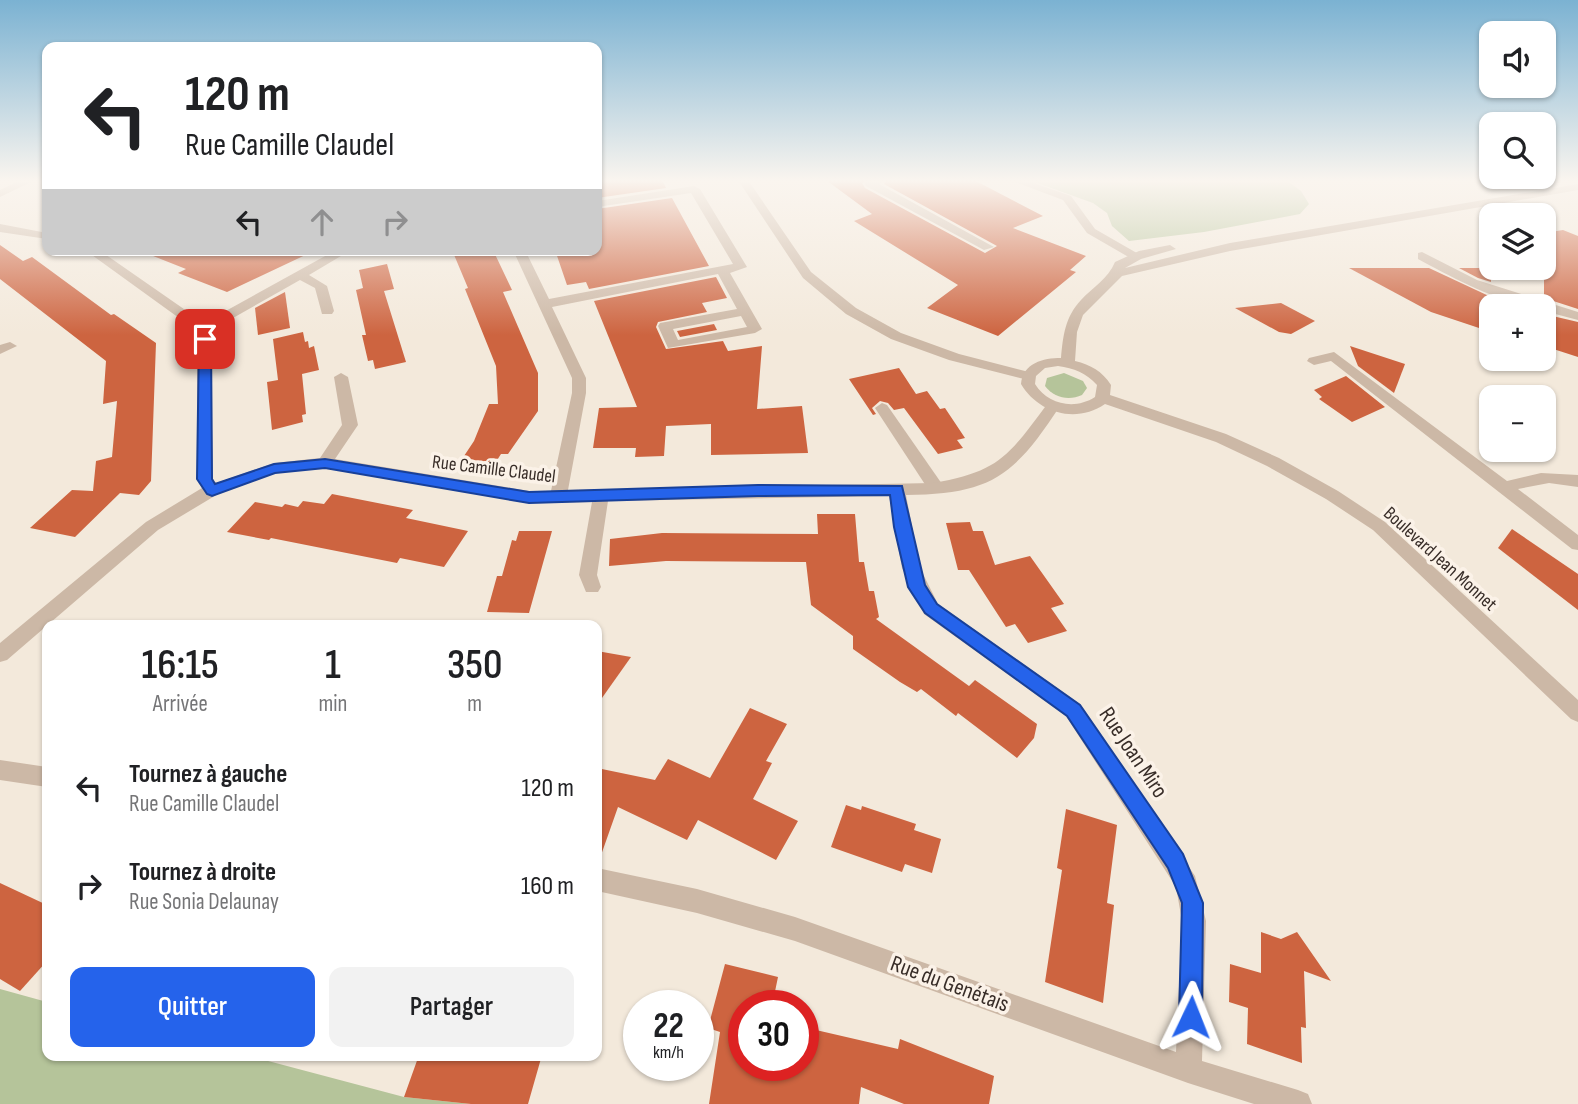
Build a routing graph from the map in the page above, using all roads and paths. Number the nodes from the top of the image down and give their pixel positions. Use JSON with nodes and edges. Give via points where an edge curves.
{"nodes":[{"id":1,"x":21,"y":232,"type":"edge"},
{"id":2,"x":720,"y":232,"type":"edge"},
{"id":3,"x":778,"y":232,"type":"edge"},
{"id":4,"x":959,"y":232,"type":"edge"},
{"id":5,"x":1092,"y":232,"type":"edge"},
{"id":6,"x":1320,"y":232,"type":"edge"},
{"id":7,"x":42,"y":235,"type":"edge"},
{"id":8,"x":988,"y":247,"type":"dead end"},
{"id":9,"x":1230,"y":247,"type":"junction"},
{"id":10,"x":100,"y":256,"type":"edge"},
{"id":11,"x":334,"y":256,"type":"edge"},
{"id":12,"x":522,"y":256,"type":"edge"},
{"id":13,"x":1136,"y":256,"type":"junction"},
{"id":14,"x":1422,"y":256,"type":"dead end"},
{"id":15,"x":722,"y":270,"type":"junction"},
{"id":16,"x":1118,"y":274,"type":"junction"},
{"id":17,"x":300,"y":275,"type":"junction"},
{"id":18,"x":1506,"y":294,"type":"edge"},
{"id":19,"x":545,"y":304,"type":"junction"},
{"id":20,"x":1556,"y":310,"type":"edge"},
{"id":21,"x":327,"y":311,"type":"dead end"},
{"id":22,"x":745,"y":311,"type":"junction"},
{"id":23,"x":1578,"y":316,"type":"edge"},
{"id":24,"x":203,"y":329,"type":"junction"},
{"id":25,"x":1314,"y":361,"type":"dead end"},
{"id":26,"x":1068,"y":363,"type":"junction"},
{"id":27,"x":1028,"y":376,"type":"junction"},
{"id":28,"x":341,"y":377,"type":"dead end"},
{"id":29,"x":1103,"y":398,"type":"junction"},
{"id":30,"x":1052,"y":405,"type":"junction"},
{"id":31,"x":882,"y":408,"type":"dead end"},
{"id":32,"x":325,"y":463,"type":"junction"},
{"id":33,"x":1578,"y":481,"type":"edge"},
{"id":34,"x":936,"y":488,"type":"junction"},
{"id":35,"x":1505,"y":488,"type":"junction"},
{"id":36,"x":897,"y":490,"type":"junction"},
{"id":37,"x":212,"y":491,"type":"junction"},
{"id":38,"x":601,"y":496,"type":"junction"},
{"id":39,"x":558,"y":498,"type":"junction"},
{"id":40,"x":1578,"y":544,"type":"edge"},
{"id":41,"x":592,"y":586,"type":"dead end"},
{"id":42,"x":0,"y":654,"type":"edge"},
{"id":43,"x":1578,"y":713,"type":"edge"},
{"id":44,"x":0,"y":770,"type":"edge"},
{"id":45,"x":42,"y":777,"type":"edge"},
{"id":46,"x":602,"y":881,"type":"edge"},
{"id":47,"x":1188,"y":1070,"type":"junction"},
{"id":48,"x":1297,"y":1104,"type":"edge"}],
"edges":[{"from":1,"to":7,"type":"street"},
{"from":2,"to":15,"type":"street","via":[[741,267]]},
{"from":3,"to":27,"type":"street","via":[[807,275],[850,311],[896,336]]},
{"from":4,"to":8,"type":"street"},
{"from":5,"to":13,"type":"street"},
{"from":6,"to":9,"type":"street"},
{"from":9,"to":13,"type":"street","via":[[1178,248]]},
{"from":9,"to":16,"type":"street"},
{"from":10,"to":24,"type":"street"},
{"from":11,"to":17,"type":"street"},
{"from":12,"to":19,"type":"street"},
{"from":13,"to":16,"type":"street","via":[[1119,265]]},
{"from":14,"to":18,"type":"street","via":[[1473,283]]},
{"from":15,"to":19,"type":"street"},
{"from":15,"to":22,"type":"street"},
{"from":16,"to":26,"type":"street","via":[[1076,315]]},
{"from":17,"to":21,"type":"street","via":[[321,286]]},
{"from":17,"to":24,"type":"street"},
{"from":19,"to":39,"type":"street","via":[[577,370],[580,386]]},
{"from":20,"to":23,"type":"street"},
{"from":22,"to":22,"type":"street","via":[[755,329],[673,345],[666,326]]},
{"from":24,"to":37,"type":"street","via":[[205,479]]},
{"from":25,"to":35,"type":"street","via":[[1334,356]]},
{"from":26,"to":27,"type":"street","via":[[1041,365]]},
{"from":26,"to":29,"type":"street","via":[[1100,379],[1105,388]]},
{"from":27,"to":30,"type":"street","via":[[1031,392]]},
{"from":28,"to":32,"type":"street","via":[[350,425]]},
{"from":29,"to":30,"type":"street","via":[[1083,408]]},
{"from":29,"to":43,"type":"street","name":"Boulevard Jean Monnet","via":[[1273,461],[1379,526]]},
{"from":30,"to":34,"type":"street","name":"Rue Camille Claudel","via":[[1012,463],[987,477]]},
{"from":31,"to":34,"type":"street"},
{"from":32,"to":37,"type":"street","name":"Rue Camille Claudel","via":[[274,468]]},
{"from":32,"to":39,"type":"street","name":"Rue Camille Claudel","via":[[512,495]]},
{"from":33,"to":35,"type":"street","via":[[1534,477]]},
{"from":34,"to":36,"type":"street","name":"Rue Camille Claudel"},
{"from":35,"to":40,"type":"street"},
{"from":36,"to":38,"type":"street","name":"Rue Camille Claudel"},
{"from":36,"to":47,"type":"street","name":"Rue Joan Miro","via":[[917,587],[931,609],[1073,710],[1187,884],[1194,921]]},
{"from":37,"to":42,"type":"street","name":"Rue Camille Claudel","via":[[152,526]]},
{"from":38,"to":39,"type":"street","name":"Rue Camille Claudel"},
{"from":38,"to":41,"type":"street","via":[[588,575]]},
{"from":44,"to":45,"type":"street"},
{"from":46,"to":47,"type":"street","name":"Rue du Genétais","via":[[697,901],[795,929]]},
{"from":47,"to":48,"type":"street","name":"Rue du Genétais"}]}
